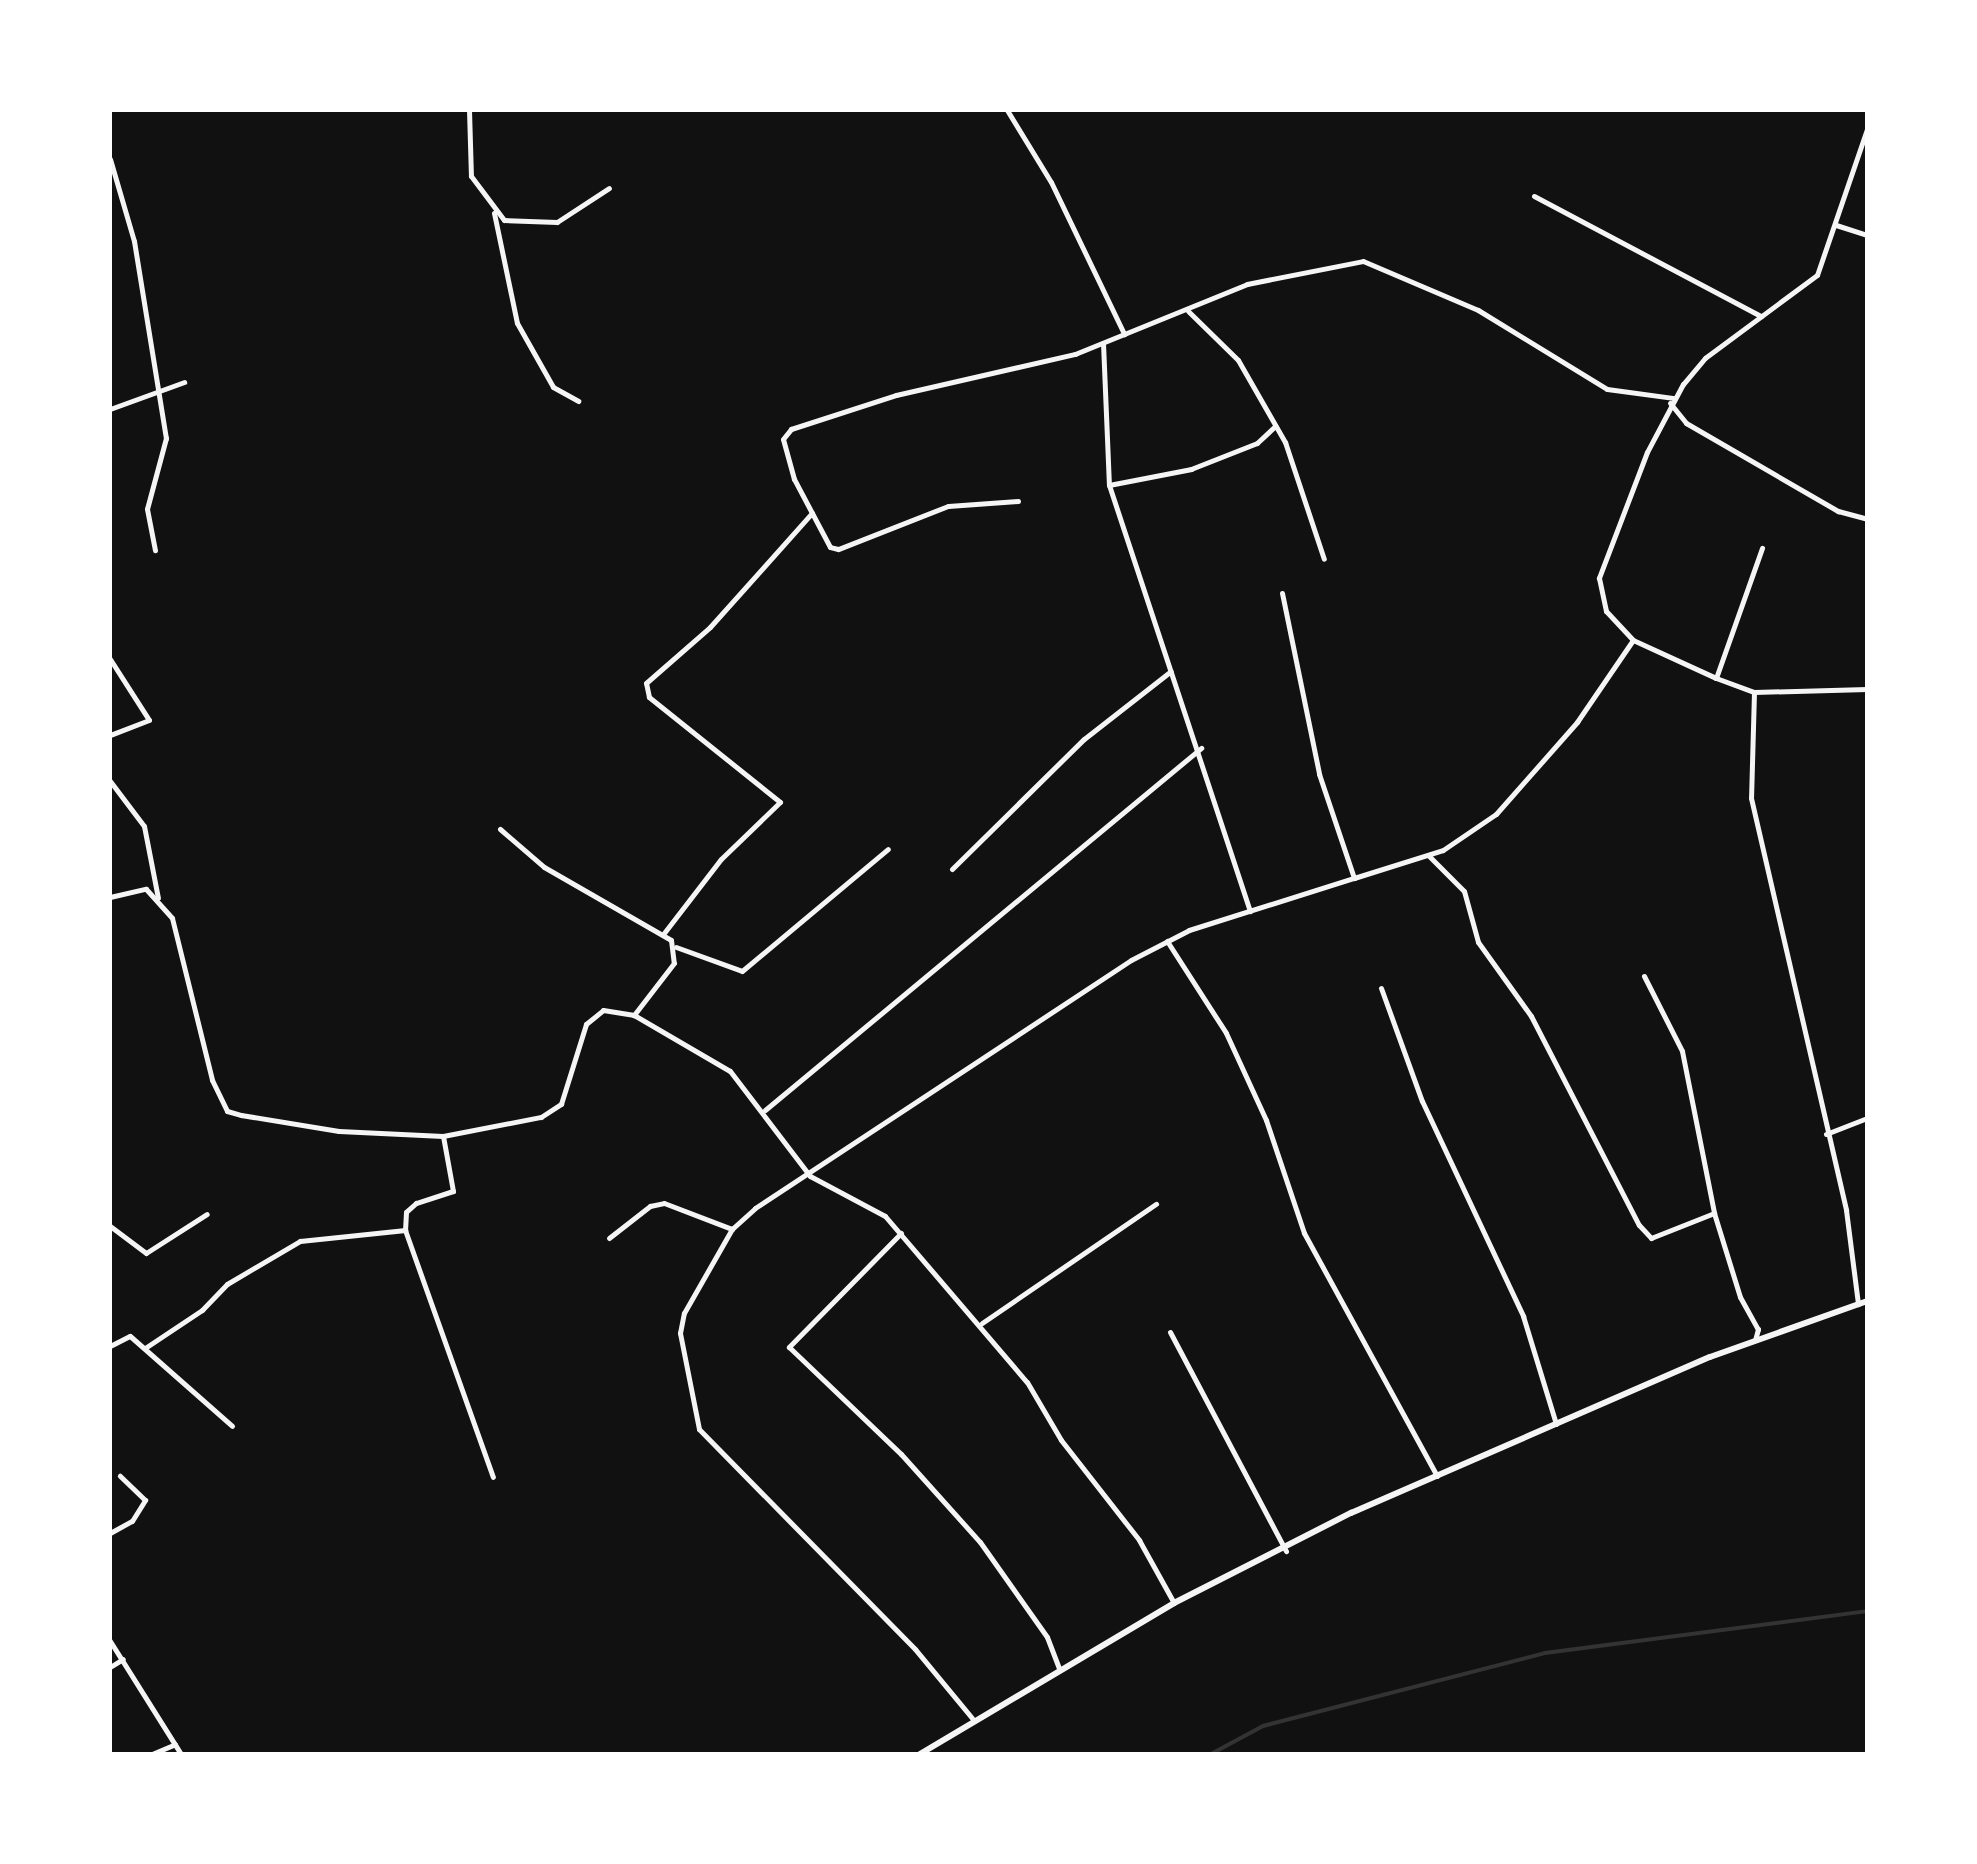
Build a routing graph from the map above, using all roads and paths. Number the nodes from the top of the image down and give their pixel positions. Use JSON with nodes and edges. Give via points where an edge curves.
{"nodes":[{"id":1,"x":469,"y":110,"type":"edge"},
{"id":2,"x":1006,"y":110,"type":"edge"},
{"id":3,"x":1867,"y":129,"type":"edge"},
{"id":4,"x":110,"y":160,"type":"edge"},
{"id":5,"x":609,"y":188,"type":"dead end"},
{"id":6,"x":1534,"y":196,"type":"dead end"},
{"id":7,"x":494,"y":213,"type":"junction"},
{"id":8,"x":1836,"y":226,"type":"junction"},
{"id":9,"x":1867,"y":234,"type":"edge"},
{"id":10,"x":1188,"y":311,"type":"junction"},
{"id":11,"x":1762,"y":316,"type":"junction"},
{"id":12,"x":1124,"y":334,"type":"junction"},
{"id":13,"x":1103,"y":343,"type":"junction"},
{"id":14,"x":184,"y":382,"type":"dead end"},
{"id":15,"x":158,"y":396,"type":"junction"},
{"id":16,"x":578,"y":400,"type":"dead end"},
{"id":17,"x":1672,"y":401,"type":"junction"},
{"id":18,"x":110,"y":409,"type":"edge"},
{"id":19,"x":1275,"y":426,"type":"junction"},
{"id":20,"x":1108,"y":485,"type":"junction"},
{"id":21,"x":1018,"y":501,"type":"dead end"},
{"id":22,"x":812,"y":513,"type":"junction"},
{"id":23,"x":1867,"y":519,"type":"edge"},
{"id":24,"x":1762,"y":548,"type":"dead end"},
{"id":25,"x":155,"y":550,"type":"dead end"},
{"id":26,"x":1324,"y":559,"type":"dead end"},
{"id":27,"x":1282,"y":593,"type":"dead end"},
{"id":28,"x":1633,"y":640,"type":"junction"},
{"id":29,"x":110,"y":659,"type":"edge"},
{"id":30,"x":1171,"y":671,"type":"junction"},
{"id":31,"x":1716,"y":678,"type":"junction"},
{"id":32,"x":1867,"y":690,"type":"edge"},
{"id":33,"x":1754,"y":692,"type":"junction"},
{"id":34,"x":110,"y":735,"type":"edge"},
{"id":35,"x":1201,"y":748,"type":"junction"},
{"id":36,"x":110,"y":781,"type":"edge"},
{"id":37,"x":500,"y":830,"type":"dead end"},
{"id":38,"x":888,"y":849,"type":"dead end"},
{"id":39,"x":1429,"y":856,"type":"junction"},
{"id":40,"x":952,"y":869,"type":"dead end"},
{"id":41,"x":1354,"y":878,"type":"junction"},
{"id":42,"x":110,"y":897,"type":"edge"},
{"id":43,"x":159,"y":900,"type":"junction"},
{"id":44,"x":1250,"y":911,"type":"junction"},
{"id":45,"x":664,"y":933,"type":"junction"},
{"id":46,"x":1167,"y":941,"type":"junction"},
{"id":47,"x":676,"y":948,"type":"junction"},
{"id":48,"x":1644,"y":976,"type":"dead end"},
{"id":49,"x":1381,"y":988,"type":"dead end"},
{"id":50,"x":634,"y":1015,"type":"junction"},
{"id":51,"x":765,"y":1110,"type":"junction"},
{"id":52,"x":1867,"y":1118,"type":"edge"},
{"id":53,"x":1826,"y":1134,"type":"junction"},
{"id":54,"x":442,"y":1136,"type":"junction"},
{"id":55,"x":810,"y":1176,"type":"junction"},
{"id":56,"x":1156,"y":1204,"type":"dead end"},
{"id":57,"x":1714,"y":1213,"type":"junction"},
{"id":58,"x":207,"y":1214,"type":"dead end"},
{"id":59,"x":110,"y":1226,"type":"edge"},
{"id":60,"x":404,"y":1230,"type":"junction"},
{"id":61,"x":732,"y":1230,"type":"junction"},
{"id":62,"x":900,"y":1232,"type":"junction"},
{"id":63,"x":609,"y":1238,"type":"dead end"},
{"id":64,"x":1867,"y":1301,"type":"edge"},
{"id":65,"x":1858,"y":1304,"type":"junction"},
{"id":66,"x":982,"y":1324,"type":"junction"},
{"id":67,"x":1170,"y":1332,"type":"dead end"},
{"id":68,"x":1755,"y":1340,"type":"junction"},
{"id":69,"x":110,"y":1346,"type":"edge"},
{"id":70,"x":145,"y":1348,"type":"junction"},
{"id":71,"x":1556,"y":1424,"type":"junction"},
{"id":72,"x":232,"y":1426,"type":"dead end"},
{"id":73,"x":120,"y":1476,"type":"dead end"},
{"id":74,"x":1437,"y":1476,"type":"junction"},
{"id":75,"x":493,"y":1478,"type":"dead end"},
{"id":76,"x":110,"y":1533,"type":"edge"},
{"id":77,"x":1286,"y":1551,"type":"junction"},
{"id":78,"x":1174,"y":1603,"type":"junction"},
{"id":79,"x":110,"y":1641,"type":"edge"},
{"id":80,"x":123,"y":1659,"type":"junction"},
{"id":81,"x":110,"y":1668,"type":"edge"},
{"id":82,"x":1059,"y":1668,"type":"junction"},
{"id":83,"x":972,"y":1718,"type":"junction"},
{"id":84,"x":175,"y":1744,"type":"junction"},
{"id":85,"x":152,"y":1754,"type":"edge"},
{"id":86,"x":181,"y":1754,"type":"edge"},
{"id":87,"x":920,"y":1754,"type":"edge"}],
"edges":[{"from":1,"to":7,"type":"street","via":[[471,176]]},
{"from":2,"to":12,"type":"street","via":[[1051,182]]},
{"from":3,"to":8,"type":"street"},
{"from":4,"to":15,"type":"street","via":[[134,241]]},
{"from":5,"to":7,"type":"street","via":[[557,222],[504,220]]},
{"from":6,"to":11,"type":"street"},
{"from":7,"to":16,"type":"street","via":[[517,324],[553,387]]},
{"from":8,"to":9,"type":"street"},
{"from":8,"to":11,"type":"street","via":[[1817,275]]},
{"from":10,"to":12,"type":"street"},
{"from":10,"to":17,"type":"street","via":[[1262,280],[1376,262],[1478,310],[1581,378]]},
{"from":10,"to":19,"type":"street","via":[[1238,360]]},
{"from":11,"to":17,"type":"street","via":[[1706,358]]},
{"from":12,"to":13,"type":"street"},
{"from":13,"to":20,"type":"street"},
{"from":13,"to":22,"type":"street","via":[[791,429],[783,439]]},
{"from":14,"to":15,"type":"street"},
{"from":15,"to":18,"type":"street"},
{"from":15,"to":25,"type":"street","via":[[166,438],[147,509]]},
{"from":17,"to":23,"type":"street","via":[[1686,423],[1838,511]]},
{"from":17,"to":28,"type":"street","via":[[1599,578],[1606,612]]},
{"from":19,"to":20,"type":"street","via":[[1257,444],[1191,470]]},
{"from":19,"to":26,"type":"street"},
{"from":20,"to":30,"type":"street"},
{"from":21,"to":22,"type":"street","via":[[948,506],[838,549],[830,547]]},
{"from":22,"to":45,"type":"street","via":[[710,627],[646,684],[648,697],[780,802],[721,858]]},
{"from":24,"to":31,"type":"street"},
{"from":27,"to":41,"type":"street","via":[[1319,774]]},
{"from":28,"to":31,"type":"street"},
{"from":28,"to":39,"type":"street","via":[[1577,722],[1496,814]]},
{"from":29,"to":34,"type":"street","via":[[149,720]]},
{"from":30,"to":35,"type":"street"},
{"from":30,"to":40,"type":"street","via":[[1084,739]]},
{"from":31,"to":33,"type":"street"},
{"from":32,"to":33,"type":"street"},
{"from":33,"to":53,"type":"street","via":[[1751,798]]},
{"from":35,"to":44,"type":"street"},
{"from":35,"to":51,"type":"street"},
{"from":36,"to":43,"type":"street","via":[[144,826]]},
{"from":37,"to":45,"type":"street","via":[[544,866]]},
{"from":38,"to":47,"type":"street","via":[[742,971]]},
{"from":39,"to":41,"type":"street"},
{"from":39,"to":57,"type":"street","via":[[1464,892],[1478,942],[1530,1016],[1639,1225],[1652,1238]]},
{"from":41,"to":44,"type":"street"},
{"from":42,"to":43,"type":"street","via":[[146,890]]},
{"from":43,"to":54,"type":"street","via":[[172,918],[212,1080],[226,1111],[339,1131]]},
{"from":44,"to":46,"type":"street"},
{"from":45,"to":47,"type":"street"},
{"from":46,"to":55,"type":"street"},
{"from":46,"to":74,"type":"street","via":[[1226,1033],[1266,1120],[1304,1234]]},
{"from":47,"to":50,"type":"street","via":[[674,962]]},
{"from":48,"to":57,"type":"street","via":[[1682,1051]]},
{"from":49,"to":71,"type":"street","via":[[1422,1101],[1523,1316]]},
{"from":50,"to":51,"type":"street","via":[[730,1072]]},
{"from":50,"to":54,"type":"street","via":[[603,1010],[586,1024],[561,1104],[550,1112]]},
{"from":51,"to":55,"type":"street"},
{"from":52,"to":53,"type":"street"},
{"from":53,"to":65,"type":"street","via":[[1846,1210]]},
{"from":54,"to":60,"type":"street","via":[[453,1191],[416,1203],[406,1212]]},
{"from":55,"to":61,"type":"street"},
{"from":55,"to":62,"type":"street","via":[[868,1204]]},
{"from":56,"to":66,"type":"street"},
{"from":57,"to":68,"type":"street","via":[[1740,1297],[1758,1329]]},
{"from":58,"to":59,"type":"street","via":[[146,1254]]},
{"from":60,"to":70,"type":"street","via":[[300,1241],[227,1284],[202,1310]]},
{"from":60,"to":75,"type":"street"},
{"from":61,"to":63,"type":"street","via":[[664,1203]]},
{"from":61,"to":83,"type":"street","via":[[684,1313],[680,1333],[699,1429],[915,1650]]},
{"from":62,"to":66,"type":"street"},
{"from":62,"to":82,"type":"street","via":[[789,1347],[962,1521],[1047,1637]]},
{"from":64,"to":65,"type":"street"},
{"from":65,"to":68,"type":"street"},
{"from":66,"to":78,"type":"street","via":[[1139,1540]]},
{"from":67,"to":77,"type":"street"},
{"from":68,"to":71,"type":"street"},
{"from":69,"to":70,"type":"street","via":[[130,1336]]},
{"from":70,"to":72,"type":"street"},
{"from":71,"to":74,"type":"street"},
{"from":73,"to":76,"type":"street","via":[[145,1500],[132,1521]]},
{"from":74,"to":77,"type":"street"},
{"from":77,"to":78,"type":"street"},
{"from":78,"to":82,"type":"street"},
{"from":79,"to":80,"type":"street"},
{"from":80,"to":81,"type":"street"},
{"from":80,"to":84,"type":"street"},
{"from":82,"to":83,"type":"street"},
{"from":83,"to":87,"type":"street"},
{"from":84,"to":85,"type":"street"},
{"from":84,"to":86,"type":"street"}]}
